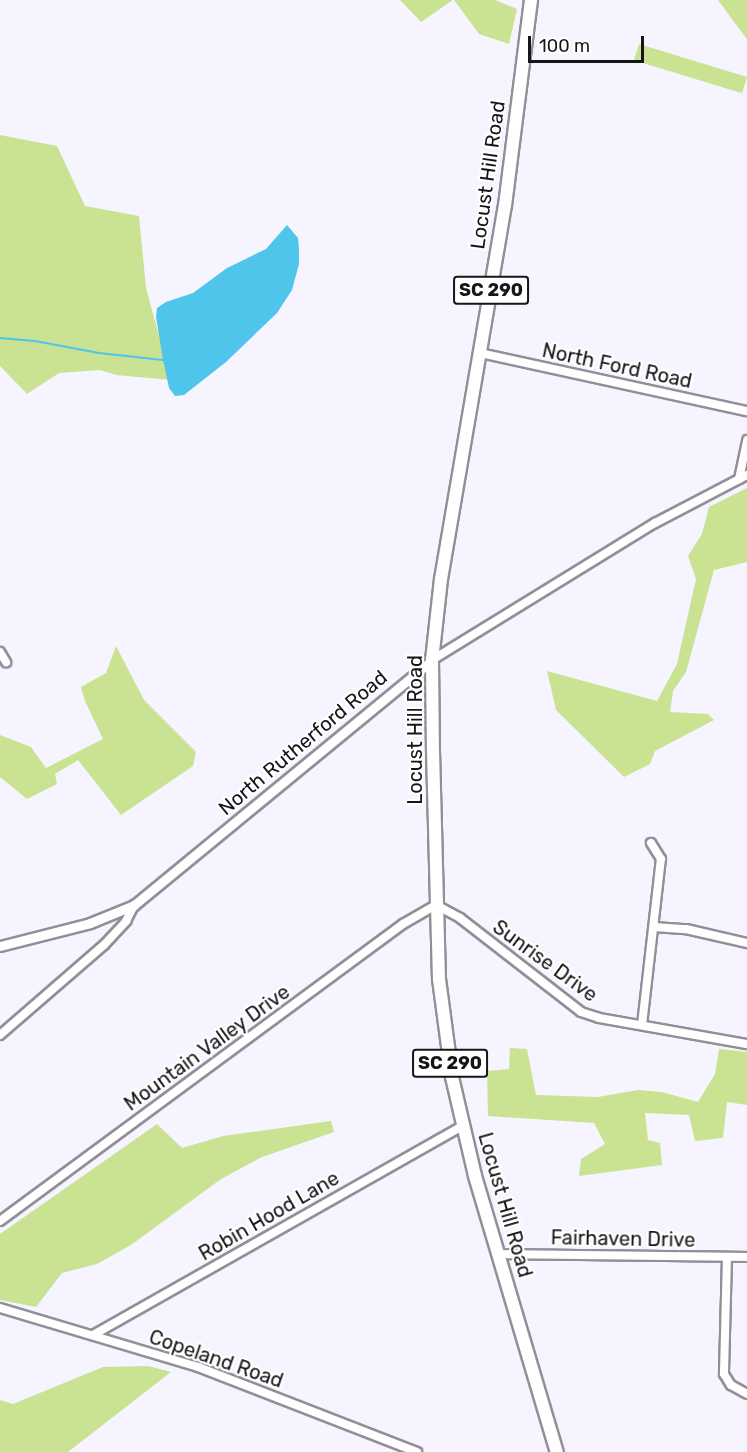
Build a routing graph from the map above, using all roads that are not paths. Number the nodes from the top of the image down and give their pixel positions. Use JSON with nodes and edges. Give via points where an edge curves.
{"nodes":[{"id":1,"x":531,"y":0,"type":"edge"},
{"id":2,"x":480,"y":353,"type":"junction"},
{"id":3,"x":747,"y":411,"type":"edge"},
{"id":4,"x":747,"y":440,"type":"edge"},
{"id":5,"x":747,"y":475,"type":"edge"},
{"id":6,"x":739,"y":479,"type":"junction"},
{"id":7,"x":0,"y":652,"type":"edge"},
{"id":8,"x":432,"y":660,"type":"junction"},
{"id":9,"x":6,"y":662,"type":"dead end"},
{"id":10,"x":651,"y":843,"type":"dead end"},
{"id":11,"x":134,"y":905,"type":"junction"},
{"id":12,"x":436,"y":905,"type":"junction"},
{"id":13,"x":654,"y":927,"type":"junction"},
{"id":14,"x":747,"y":943,"type":"edge"},
{"id":15,"x":0,"y":946,"type":"edge"},
{"id":16,"x":642,"y":1026,"type":"junction"},
{"id":17,"x":0,"y":1035,"type":"edge"},
{"id":18,"x":747,"y":1044,"type":"edge"},
{"id":19,"x":462,"y":1126,"type":"junction"},
{"id":20,"x":0,"y":1221,"type":"edge"},
{"id":21,"x":498,"y":1254,"type":"junction"},
{"id":22,"x":727,"y":1257,"type":"junction"},
{"id":23,"x":747,"y":1257,"type":"edge"},
{"id":24,"x":0,"y":1308,"type":"edge"},
{"id":25,"x":93,"y":1335,"type":"junction"},
{"id":26,"x":747,"y":1394,"type":"edge"},
{"id":27,"x":417,"y":1452,"type":"edge"},
{"id":28,"x":557,"y":1452,"type":"edge"}],
"edges":[{"from":1,"to":2,"type":"main road","name":"Locust Hill Road","number":"SC 290","via":[[505,205]]},
{"from":2,"to":3,"type":"street","name":"North Ford Road"},
{"from":2,"to":8,"type":"main road","name":"Locust Hill Road","number":"SC 290","via":[[442,570]]},
{"from":4,"to":6,"type":"street"},
{"from":5,"to":6,"type":"street","name":"North Rutherford Road"},
{"from":6,"to":8,"type":"street","name":"North Rutherford Road","via":[[655,523]]},
{"from":7,"to":9,"type":"street"},
{"from":8,"to":11,"type":"street","name":"North Rutherford Road"},
{"from":8,"to":12,"type":"main road","name":"Locust Hill Road","number":"SC 290"},
{"from":10,"to":13,"type":"street","via":[[660,859]]},
{"from":11,"to":15,"type":"street","name":"North Rutherford Road","via":[[90,922]]},
{"from":11,"to":17,"type":"street","via":[[126,921],[104,945]]},
{"from":12,"to":16,"type":"street","name":"Sunrise Drive","via":[[460,918],[581,1012]]},
{"from":12,"to":19,"type":"main road","name":"Locust Hill Road","number":"SC 290","via":[[444,1024]]},
{"from":12,"to":20,"type":"street","name":"Mountain Valley Drive","via":[[403,924]]},
{"from":13,"to":14,"type":"street","via":[[686,929]]},
{"from":13,"to":16,"type":"street"},
{"from":16,"to":18,"type":"street","name":"Sunrise Drive"},
{"from":19,"to":21,"type":"main road","name":"Locust Hill Road","number":"SC 290"},
{"from":19,"to":25,"type":"street","name":"Robin Hood Lane"},
{"from":21,"to":22,"type":"street","name":"Fairhaven Drive"},
{"from":21,"to":28,"type":"main road","name":"Locust Hill Road","number":"SC 290"},
{"from":22,"to":23,"type":"street","name":"Fairhaven Drive"},
{"from":22,"to":26,"type":"street","via":[[724,1374],[735,1389]]},
{"from":24,"to":25,"type":"street","name":"Copeland Road"},
{"from":25,"to":27,"type":"street","name":"Copeland Road","via":[[198,1367]]}]}
